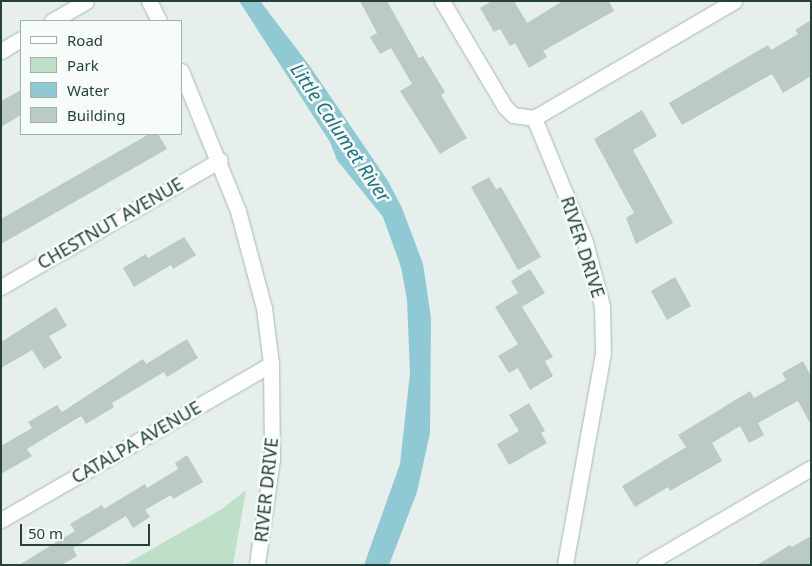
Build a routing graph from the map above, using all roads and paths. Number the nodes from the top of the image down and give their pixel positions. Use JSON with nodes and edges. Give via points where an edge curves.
{"nodes":[{"id":1,"x":86,"y":1,"type":"edge"},
{"id":2,"x":149,"y":1,"type":"edge"},
{"id":3,"x":442,"y":1,"type":"edge"},
{"id":4,"x":734,"y":1,"type":"edge"},
{"id":5,"x":54,"y":20,"type":"edge"},
{"id":6,"x":158,"y":20,"type":"edge"},
{"id":7,"x":20,"y":40,"type":"edge"},
{"id":8,"x":1,"y":51,"type":"edge"},
{"id":9,"x":182,"y":73,"type":"edge"},
{"id":10,"x":534,"y":118,"type":"junction"},
{"id":11,"x":220,"y":160,"type":"junction"},
{"id":12,"x":1,"y":287,"type":"edge"},
{"id":13,"x":271,"y":364,"type":"junction"},
{"id":14,"x":811,"y":468,"type":"edge"},
{"id":15,"x":1,"y":520,"type":"edge"},
{"id":16,"x":257,"y":565,"type":"edge"},
{"id":17,"x":566,"y":565,"type":"edge"},
{"id":18,"x":645,"y":565,"type":"edge"}],
"edges":[{"from":1,"to":5,"type":"street"},
{"from":2,"to":6,"type":"street"},
{"from":3,"to":10,"type":"street","via":[[505,107],[514,115]]},
{"from":4,"to":10,"type":"street"},
{"from":7,"to":8,"type":"street"},
{"from":9,"to":11,"type":"street","name":"RIVER DRIVE"},
{"from":10,"to":17,"type":"street","name":"RIVER DRIVE","via":[[590,256],[604,330]]},
{"from":11,"to":12,"type":"street","name":"CHESTNUT AVENUE"},
{"from":11,"to":13,"type":"street","name":"RIVER DRIVE","via":[[253,263],[264,308]]},
{"from":13,"to":15,"type":"street","name":"CATALPA AVENUE"},
{"from":13,"to":16,"type":"street","name":"RIVER DRIVE","via":[[272,459]]},
{"from":14,"to":18,"type":"street"}]}
